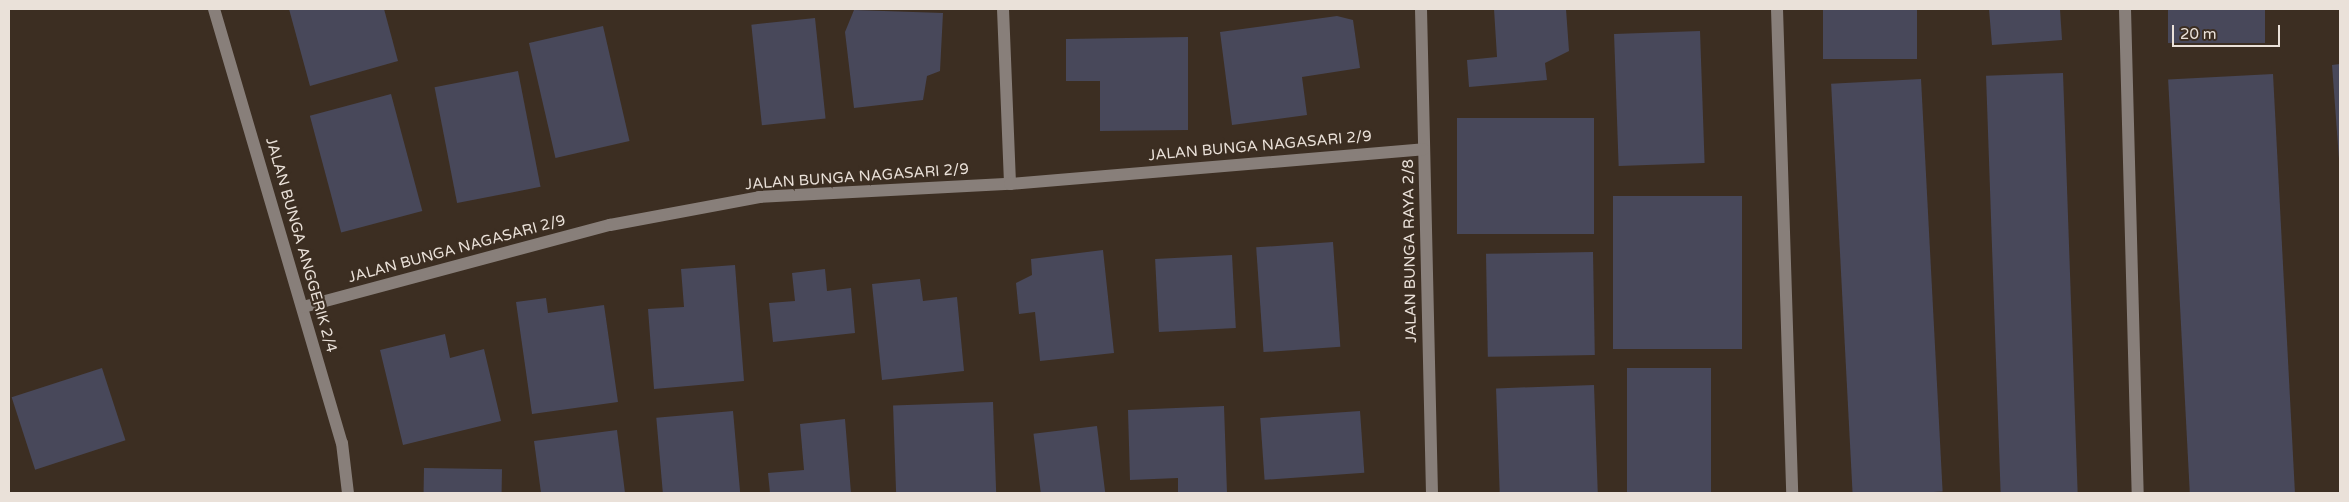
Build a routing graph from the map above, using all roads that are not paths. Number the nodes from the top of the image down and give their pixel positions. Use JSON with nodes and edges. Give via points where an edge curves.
{"nodes":[{"id":1,"x":214,"y":9,"type":"edge"},
{"id":2,"x":1004,"y":9,"type":"edge"},
{"id":3,"x":1421,"y":9,"type":"edge"},
{"id":4,"x":1777,"y":9,"type":"edge"},
{"id":5,"x":2125,"y":9,"type":"edge"},
{"id":6,"x":1424,"y":149,"type":"junction"},
{"id":7,"x":1010,"y":184,"type":"junction"},
{"id":8,"x":303,"y":307,"type":"junction"},
{"id":9,"x":348,"y":493,"type":"edge"},
{"id":10,"x":1432,"y":493,"type":"edge"},
{"id":11,"x":1792,"y":493,"type":"edge"},
{"id":12,"x":2138,"y":493,"type":"edge"}],
"edges":[{"from":1,"to":8,"type":"street","name":"JALAN BUNGA ANGGERIK 2/4"},
{"from":2,"to":7,"type":"street"},
{"from":3,"to":6,"type":"street","name":"JALAN BUNGA RAYA 2/8"},
{"from":4,"to":11,"type":"street"},
{"from":5,"to":12,"type":"street"},
{"from":6,"to":7,"type":"street","name":"JALAN BUNGA NAGASARI 2/9"},
{"from":6,"to":10,"type":"street","name":"JALAN BUNGA RAYA 2/8"},
{"from":7,"to":8,"type":"street","name":"JALAN BUNGA NAGASARI 2/9","via":[[759,197],[610,225]]},
{"from":8,"to":9,"type":"street","name":"JALAN BUNGA ANGGERIK 2/4","via":[[342,443]]}]}
